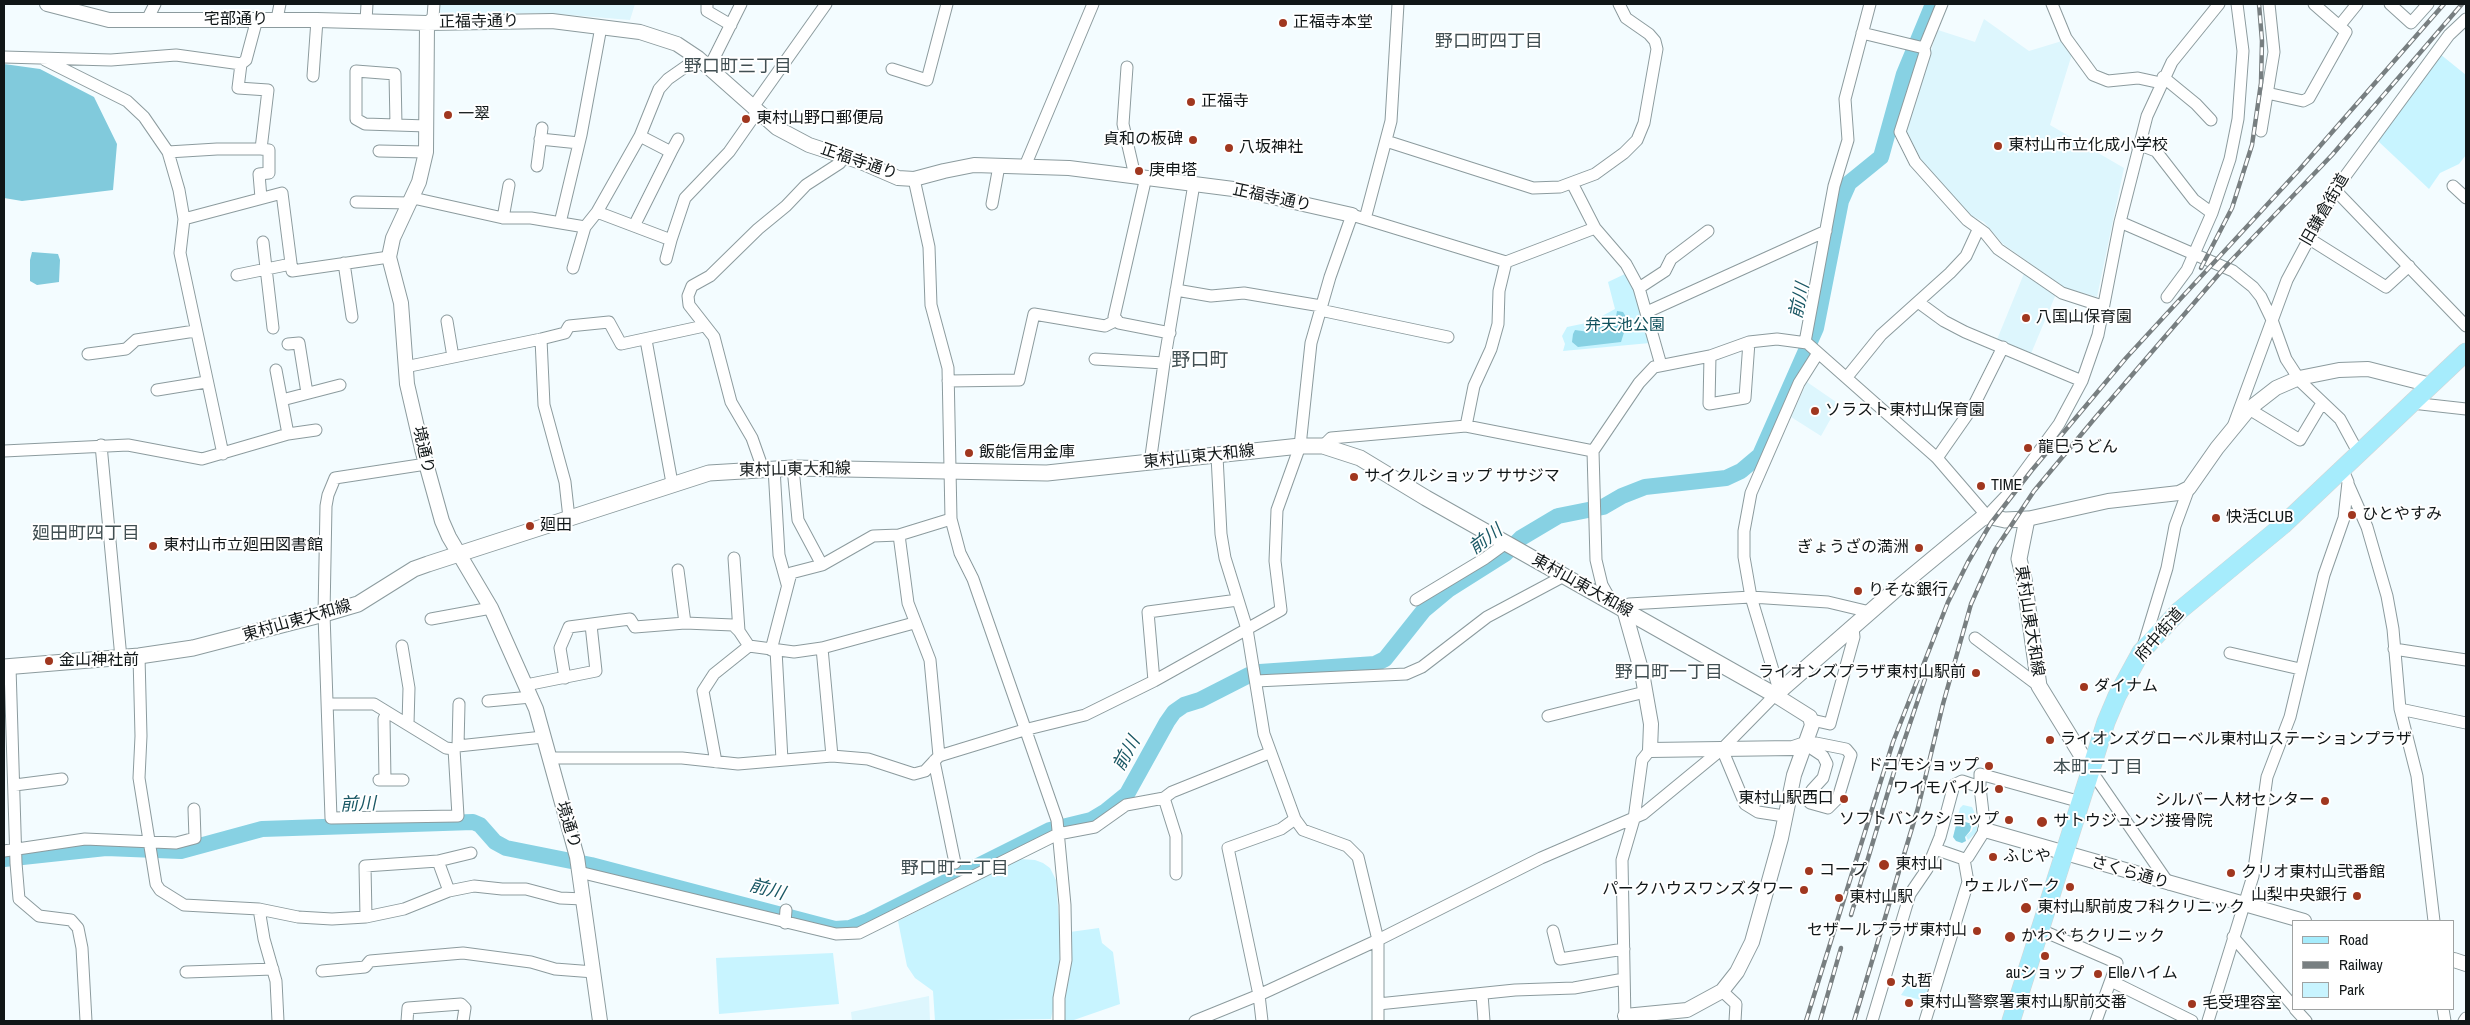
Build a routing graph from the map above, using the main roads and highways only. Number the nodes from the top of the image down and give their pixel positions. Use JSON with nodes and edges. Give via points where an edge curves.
{"nodes":[{"id":1,"x":2466,"y":352,"type":"edge"},
{"id":2,"x":7,"y":667,"type":"edge"},
{"id":3,"x":2090,"y":769,"type":"junction"},
{"id":4,"x":2011,"y":1021,"type":"edge"}],
"edges":[{"from":1,"to":3,"type":"main road","name":"府中街道","via":[[2359,454],[2345,476],[2179,611],[2141,652],[2116,696]]},
{"from":2,"to":3,"type":"main road","name":"東村山東大和線","via":[[139,656],[225,641],[324,614],[358,604],[414,569],[709,473],[793,468],[1047,473],[1324,446],[1360,458],[1619,607],[1777,693],[1987,516],[2006,520],[2027,519],[2019,559],[2039,686]]},
{"from":3,"to":4,"type":"main road","name":"府中街道"}]}
